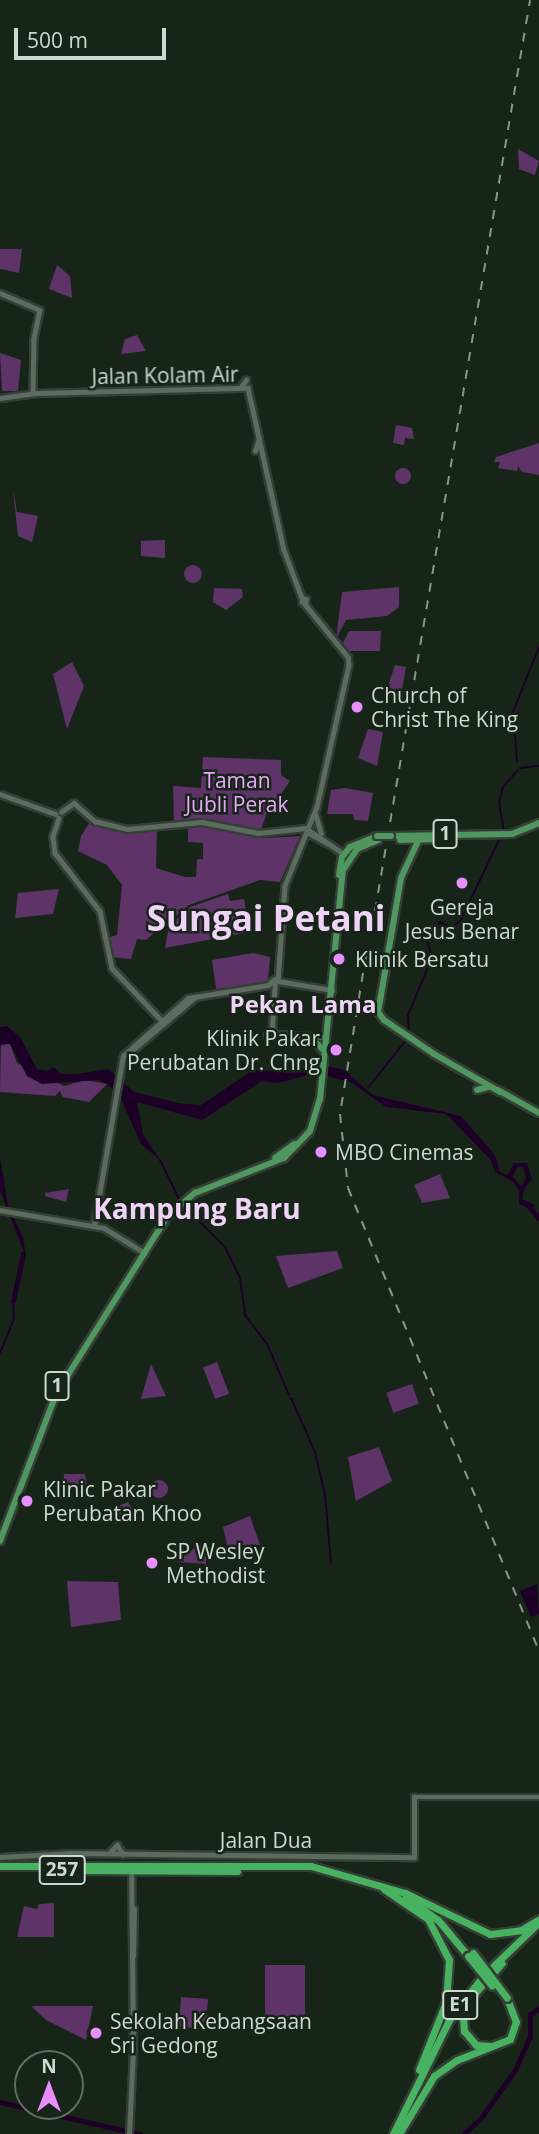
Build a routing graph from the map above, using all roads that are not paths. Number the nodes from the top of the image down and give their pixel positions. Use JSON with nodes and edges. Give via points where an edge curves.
{"nodes":[{"id":1,"x":0,"y":293,"type":"edge"},
{"id":2,"x":246,"y":380,"type":"dead end"},
{"id":3,"x":174,"y":383,"type":"dead end"},
{"id":4,"x":238,"y":388,"type":"junction"},
{"id":5,"x":33,"y":389,"type":"junction"},
{"id":6,"x":167,"y":390,"type":"junction"},
{"id":7,"x":0,"y":398,"type":"edge"},
{"id":8,"x":259,"y":437,"type":"junction"},
{"id":9,"x":255,"y":451,"type":"dead end"},
{"id":10,"x":0,"y":794,"type":"edge"},
{"id":11,"x":317,"y":798,"type":"junction"},
{"id":12,"x":317,"y":807,"type":"junction"},
{"id":13,"x":69,"y":808,"type":"junction"},
{"id":14,"x":81,"y":812,"type":"junction"},
{"id":15,"x":60,"y":815,"type":"junction"},
{"id":16,"x":539,"y":825,"type":"edge"},
{"id":17,"x":289,"y":830,"type":"junction"},
{"id":18,"x":297,"y":830,"type":"junction"},
{"id":19,"x":307,"y":830,"type":"junction"},
{"id":20,"x":440,"y":834,"type":"junction"},
{"id":21,"x":322,"y":835,"type":"junction"},
{"id":22,"x":500,"y":836,"type":"junction"},
{"id":23,"x":391,"y":837,"type":"junction"},
{"id":24,"x":377,"y":838,"type":"junction"},
{"id":25,"x":301,"y":842,"type":"junction"},
{"id":26,"x":419,"y":842,"type":"junction"},
{"id":27,"x":364,"y":844,"type":"junction"},
{"id":28,"x":341,"y":854,"type":"junction"},
{"id":29,"x":341,"y":873,"type":"junction"},
{"id":30,"x":278,"y":983,"type":"junction"},
{"id":31,"x":268,"y":985,"type":"junction"},
{"id":32,"x":330,"y":990,"type":"junction"},
{"id":33,"x":275,"y":992,"type":"junction"},
{"id":34,"x":207,"y":994,"type":"junction"},
{"id":35,"x":328,"y":1022,"type":"junction"},
{"id":36,"x":161,"y":1023,"type":"junction"},
{"id":37,"x":272,"y":1027,"type":"junction"},
{"id":38,"x":275,"y":1034,"type":"junction"},
{"id":39,"x":311,"y":1037,"type":"junction"},
{"id":40,"x":323,"y":1037,"type":"junction"},
{"id":41,"x":322,"y":1049,"type":"junction"},
{"id":42,"x":323,"y":1060,"type":"junction"},
{"id":43,"x":452,"y":1065,"type":"junction"},
{"id":44,"x":469,"y":1076,"type":"junction"},
{"id":45,"x":321,"y":1084,"type":"junction"},
{"id":46,"x":490,"y":1088,"type":"junction"},
{"id":47,"x":500,"y":1091,"type":"junction"},
{"id":48,"x":539,"y":1113,"type":"edge"},
{"id":49,"x":223,"y":1177,"type":"junction"},
{"id":50,"x":210,"y":1186,"type":"junction"},
{"id":51,"x":195,"y":1188,"type":"junction"},
{"id":52,"x":180,"y":1201,"type":"junction"},
{"id":53,"x":5,"y":1211,"type":"edge"},
{"id":54,"x":94,"y":1225,"type":"junction"},
{"id":55,"x":143,"y":1253,"type":"junction"},
{"id":56,"x":101,"y":1318,"type":"junction"},
{"id":57,"x":0,"y":1533,"type":"edge"},
{"id":58,"x":0,"y":1541,"type":"edge"},
{"id":59,"x":539,"y":1797,"type":"edge"},
{"id":60,"x":111,"y":1854,"type":"junction"},
{"id":61,"x":124,"y":1855,"type":"junction"},
{"id":62,"x":0,"y":1857,"type":"edge"},
{"id":63,"x":100,"y":1865,"type":"junction"},
{"id":64,"x":164,"y":1866,"type":"junction"},
{"id":65,"x":0,"y":1868,"type":"edge"},
{"id":66,"x":190,"y":1869,"type":"junction"},
{"id":67,"x":211,"y":1869,"type":"junction"},
{"id":68,"x":133,"y":1871,"type":"junction"},
{"id":69,"x":384,"y":1888,"type":"junction"},
{"id":70,"x":396,"y":1889,"type":"junction"},
{"id":71,"x":131,"y":1894,"type":"junction"},
{"id":72,"x":131,"y":1907,"type":"junction"},
{"id":73,"x":539,"y":1923,"type":"edge"},
{"id":74,"x":471,"y":1954,"type":"junction"},
{"id":75,"x":132,"y":1957,"type":"junction"},
{"id":76,"x":471,"y":1997,"type":"junction"},
{"id":77,"x":505,"y":1999,"type":"junction"},
{"id":78,"x":406,"y":2106,"type":"junction"},
{"id":79,"x":128,"y":2132,"type":"edge"},
{"id":80,"x":396,"y":2134,"type":"edge"}],
"edges":[{"from":1,"to":5,"type":"main road","via":[[40,310],[34,335]]},
{"from":2,"to":4,"type":"main road"},
{"from":3,"to":6,"type":"main road"},
{"from":4,"to":6,"type":"main road","name":"Jalan Kolam Air"},
{"from":4,"to":8,"type":"main road","name":"Jalan Kolam Air","via":[[246,391]]},
{"from":5,"to":6,"type":"main road","name":"Jalan Kolam Air","via":[[43,393]]},
{"from":5,"to":7,"type":"main road","name":"Jalan Kolam Air"},
{"from":8,"to":9,"type":"main road"},
{"from":8,"to":11,"type":"main road","name":"Jalan Kolam Air","via":[[284,550],[310,611],[349,662]]},
{"from":10,"to":15,"type":"main road"},
{"from":11,"to":12,"type":"main road"},
{"from":11,"to":19,"type":"main road"},
{"from":12,"to":19,"type":"main road"},
{"from":12,"to":21,"type":"main road","via":[[316,825]]},
{"from":13,"to":14,"type":"main road"},
{"from":13,"to":14,"type":"main road","via":[[73,802]]},
{"from":13,"to":15,"type":"main road"},
{"from":14,"to":17,"type":"main road","via":[[99,823],[127,829],[206,822],[253,833]]},
{"from":15,"to":36,"type":"main road","via":[[52,839],[55,853],[100,911],[112,969]]},
{"from":16,"to":22,"type":"main road","number":"1"},
{"from":17,"to":18,"type":"main road"},
{"from":17,"to":19,"type":"main road"},
{"from":18,"to":19,"type":"main road"},
{"from":18,"to":25,"type":"main road"},
{"from":19,"to":21,"type":"main road"},
{"from":19,"to":25,"type":"main road"},
{"from":19,"to":28,"type":"main road"},
{"from":20,"to":22,"type":"main road","number":"1"},
{"from":20,"to":23,"type":"main road","number":"1"},
{"from":20,"to":26,"type":"main road"},
{"from":21,"to":28,"type":"main road"},
{"from":22,"to":26,"type":"main road","number":"1"},
{"from":23,"to":24,"type":"main road","number":"1","bridge":true},
{"from":23,"to":26,"type":"main road"},
{"from":23,"to":26,"type":"main road","number":"1"},
{"from":24,"to":27,"type":"main road","number":"1"},
{"from":24,"to":28,"type":"main road","number":"1"},
{"from":25,"to":30,"type":"main road","via":[[285,886]]},
{"from":26,"to":43,"type":"main road","via":[[403,863],[382,1010],[388,1023]]},
{"from":27,"to":28,"type":"main road"},
{"from":27,"to":29,"type":"main road","number":"1"},
{"from":28,"to":29,"type":"main road"},
{"from":29,"to":32,"type":"main road","number":"1"},
{"from":30,"to":31,"type":"main road"},
{"from":30,"to":32,"type":"main road"},
{"from":30,"to":33,"type":"main road"},
{"from":31,"to":33,"type":"main road"},
{"from":31,"to":34,"type":"main road"},
{"from":32,"to":35,"type":"main road","number":"1"},
{"from":32,"to":40,"type":"main road","number":"1"},
{"from":33,"to":37,"type":"main road"},
{"from":34,"to":36,"type":"main road"},
{"from":34,"to":36,"type":"main road","via":[[188,998]]},
{"from":35,"to":40,"type":"main road"},
{"from":35,"to":42,"type":"main road","number":"1"},
{"from":36,"to":54,"type":"main road","via":[[126,1053],[117,1072]]},
{"from":37,"to":38,"type":"main road"},
{"from":37,"to":38,"type":"main road","via":[[267,1034]]},
{"from":38,"to":39,"type":"main road"},
{"from":39,"to":40,"type":"main road"},
{"from":39,"to":41,"type":"main road"},
{"from":40,"to":41,"type":"main road","number":"1"},
{"from":41,"to":42,"type":"main road","number":"1"},
{"from":42,"to":45,"type":"main road","number":"1"},
{"from":43,"to":44,"type":"main road"},
{"from":43,"to":47,"type":"main road"},
{"from":44,"to":46,"type":"main road"},
{"from":44,"to":46,"type":"main road","via":[[475,1089]]},
{"from":45,"to":49,"type":"main road","number":"1","via":[[313,1117],[292,1146],[267,1162]]},
{"from":45,"to":50,"type":"main road","number":"1","via":[[313,1125],[293,1151]]},
{"from":46,"to":47,"type":"main road"},
{"from":47,"to":48,"type":"main road"},
{"from":49,"to":50,"type":"main road"},
{"from":49,"to":51,"type":"main road","number":"1"},
{"from":50,"to":51,"type":"main road"},
{"from":50,"to":52,"type":"main road","number":"1"},
{"from":51,"to":52,"type":"main road","number":"1"},
{"from":52,"to":55,"type":"main road","number":"1"},
{"from":53,"to":54,"type":"main road"},
{"from":54,"to":55,"type":"main road"},
{"from":55,"to":56,"type":"main road","number":"1"},
{"from":56,"to":57,"type":"main road","number":"1","via":[[50,1399]]},
{"from":56,"to":58,"type":"main road","number":"1","via":[[52,1402]]},
{"from":59,"to":61,"type":"main road","name":"Jalan Dua","via":[[414,1797],[414,1857]]},
{"from":60,"to":61,"type":"main road","name":"Jalan Dua"},
{"from":60,"to":61,"type":"main road","via":[[117,1845]]},
{"from":60,"to":62,"type":"main road"},
{"from":63,"to":64,"type":"highway","number":"257"},
{"from":63,"to":65,"type":"highway","number":"257"},
{"from":63,"to":68,"type":"highway"},
{"from":64,"to":66,"type":"highway","number":"257"},
{"from":64,"to":68,"type":"highway"},
{"from":65,"to":68,"type":"highway","number":"257"},
{"from":66,"to":67,"type":"highway","number":"257"},
{"from":66,"to":68,"type":"highway","number":"257"},
{"from":67,"to":69,"type":"highway","via":[[314,1870]]},
{"from":67,"to":70,"type":"highway","via":[[311,1866]]},
{"from":68,"to":71,"type":"main road"},
{"from":68,"to":75,"type":"main road"},
{"from":69,"to":74,"type":"highway","via":[[430,1913]]},
{"from":69,"to":78,"type":"highway","via":[[428,1919],[445,1947],[450,1971],[446,2002]]},
{"from":70,"to":73,"type":"highway","via":[[490,1934]]},
{"from":70,"to":74,"type":"highway","via":[[430,1910]]},
{"from":71,"to":72,"type":"main road"},
{"from":71,"to":72,"type":"main road","via":[[127,1901]]},
{"from":72,"to":75,"type":"main road"},
{"from":73,"to":76,"type":"highway","number":"E1"},
{"from":73,"to":78,"type":"highway","number":"E1","via":[[483,1976],[449,2020]]},
{"from":74,"to":77,"type":"highway","bridge":true},
{"from":75,"to":79,"type":"main road"},
{"from":76,"to":77,"type":"highway","via":[[463,2027],[472,2042],[483,2046],[500,2043],[508,2034],[511,2019]]},
{"from":76,"to":80,"type":"highway","number":"E1","via":[[451,2024]]},
{"from":77,"to":80,"type":"highway","via":[[516,2022],[510,2039],[457,2060],[434,2076]]},
{"from":78,"to":80,"type":"highway","number":"E1"}]}
